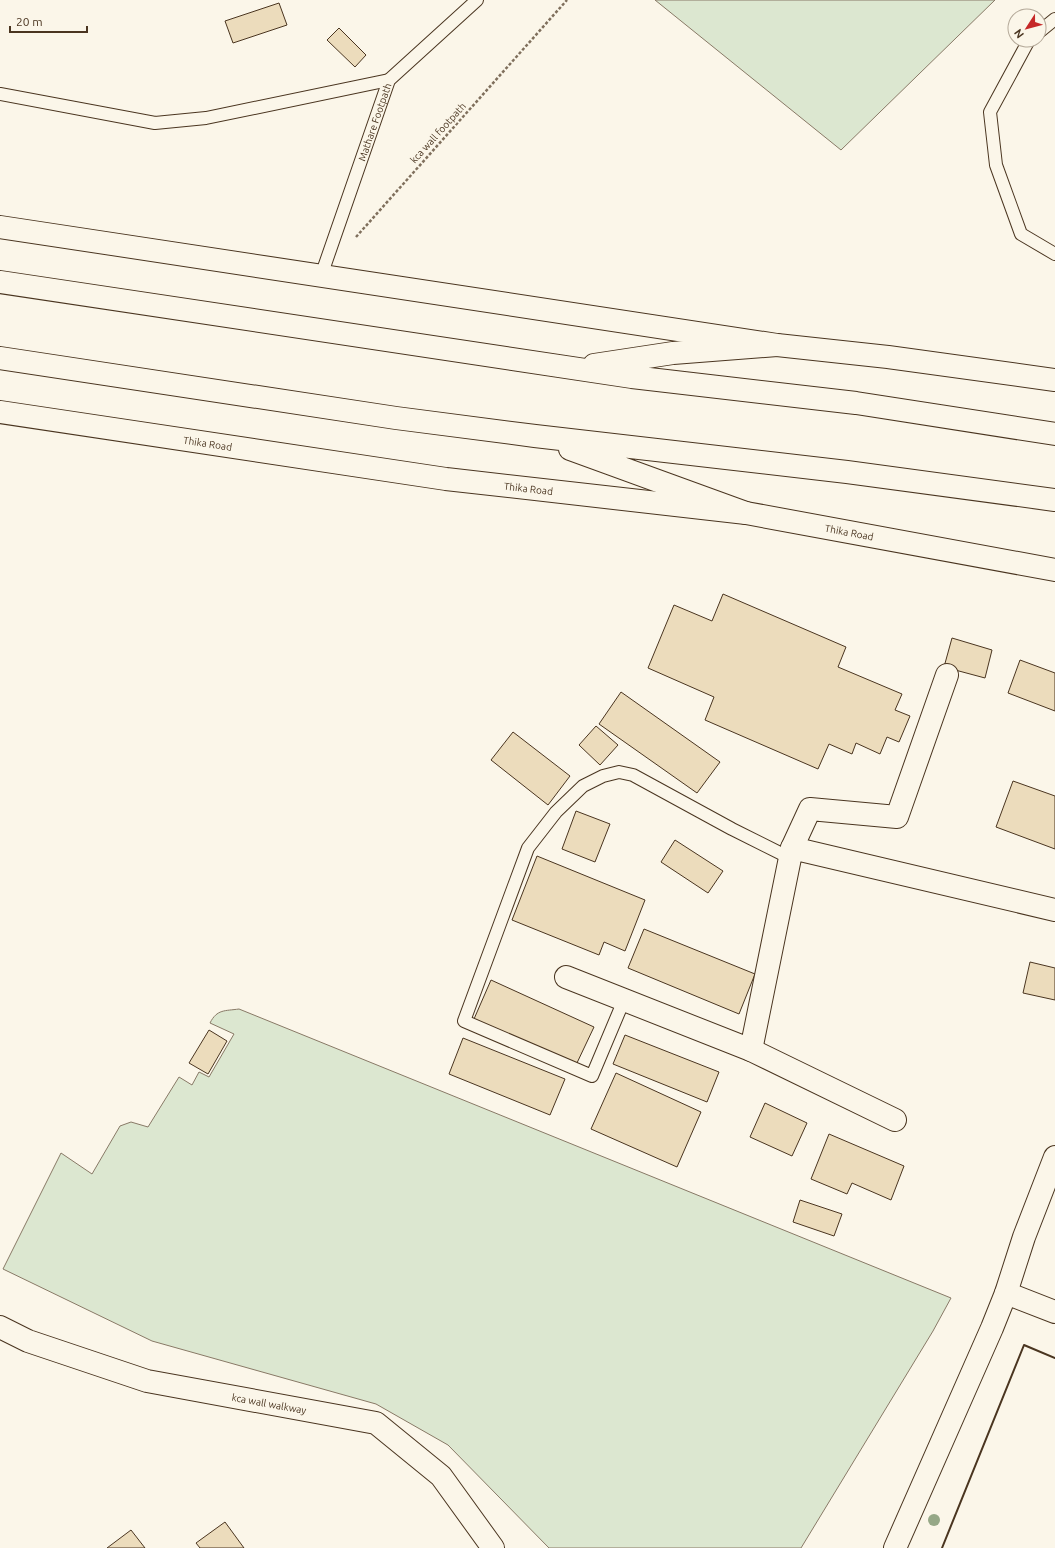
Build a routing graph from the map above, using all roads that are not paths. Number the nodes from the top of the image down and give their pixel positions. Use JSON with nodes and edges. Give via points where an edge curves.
{"nodes":[{"id":1,"x":477,"y":0,"type":"edge"},
{"id":2,"x":1055,"y":19,"type":"edge"},
{"id":3,"x":1047,"y":26,"type":"edge"},
{"id":4,"x":1025,"y":48,"type":"edge"},
{"id":5,"x":389,"y":80,"type":"junction"},
{"id":6,"x":0,"y":94,"type":"edge"},
{"id":7,"x":0,"y":226,"type":"edge"},
{"id":8,"x":1055,"y":254,"type":"edge"},
{"id":9,"x":321,"y":276,"type":"junction"},
{"id":10,"x":0,"y":282,"type":"edge"},
{"id":11,"x":776,"y":345,"type":"junction"},
{"id":12,"x":0,"y":358,"type":"edge"},
{"id":13,"x":569,"y":368,"type":"junction"},
{"id":14,"x":1055,"y":380,"type":"edge"},
{"id":15,"x":0,"y":412,"type":"edge"},
{"id":16,"x":1055,"y":434,"type":"edge"},
{"id":17,"x":535,"y":436,"type":"junction"},
{"id":18,"x":1055,"y":500,"type":"edge"},
{"id":19,"x":746,"y":513,"type":"junction"},
{"id":20,"x":1055,"y":570,"type":"edge"},
{"id":21,"x":947,"y":675,"type":"dead end"},
{"id":22,"x":791,"y":853,"type":"junction"},
{"id":23,"x":1055,"y":910,"type":"edge"},
{"id":24,"x":566,"y":977,"type":"dead end"},
{"id":25,"x":624,"y":1000,"type":"junction"},
{"id":26,"x":751,"y":1050,"type":"junction"},
{"id":27,"x":895,"y":1120,"type":"dead end"},
{"id":28,"x":1055,"y":1157,"type":"edge"},
{"id":29,"x":1006,"y":1293,"type":"junction"},
{"id":30,"x":1055,"y":1312,"type":"edge"},
{"id":31,"x":0,"y":1327,"type":"edge"},
{"id":32,"x":493,"y":1548,"type":"edge"},
{"id":33,"x":895,"y":1548,"type":"edge"}],
"edges":[{"from":1,"to":5,"type":"lane","name":"Mathare Footpath"},
{"from":2,"to":3,"type":"lane"},
{"from":4,"to":8,"type":"lane","via":[[990,112],[996,165],[1021,234]]},
{"from":5,"to":6,"type":"lane","via":[[206,118],[155,123]]},
{"from":5,"to":9,"type":"lane","name":"Mathare Footpath"},
{"from":7,"to":9,"type":"main road"},
{"from":9,"to":11,"type":"main road"},
{"from":10,"to":13,"type":"main road"},
{"from":11,"to":13,"type":"main road","via":[[673,353]]},
{"from":11,"to":14,"type":"main road","via":[[888,356]]},
{"from":12,"to":17,"type":"main road","via":[[396,418]]},
{"from":13,"to":16,"type":"main road","via":[[856,403]]},
{"from":15,"to":19,"type":"main road","name":"Thika Road","via":[[446,479]]},
{"from":17,"to":18,"type":"main road","via":[[847,472]]},
{"from":17,"to":19,"type":"main road"},
{"from":19,"to":20,"type":"main road","name":"Thika Road"},
{"from":21,"to":22,"type":"main road","via":[[897,817],[810,809]]},
{"from":22,"to":23,"type":"main road"},
{"from":22,"to":25,"type":"lane","via":[[732,829],[633,775],[619,772],[603,776],[583,786],[556,812],[528,848],[464,1021],[592,1076]]},
{"from":22,"to":26,"type":"main road"},
{"from":24,"to":25,"type":"main road"},
{"from":25,"to":26,"type":"main road"},
{"from":26,"to":27,"type":"main road"},
{"from":28,"to":29,"type":"main road","via":[[1024,1237]]},
{"from":29,"to":30,"type":"main road"},
{"from":29,"to":33,"type":"main road"},
{"from":31,"to":32,"type":"main road","name":"kca wall walkway","via":[[28,1341],[147,1381],[376,1423],[441,1476]]}]}
